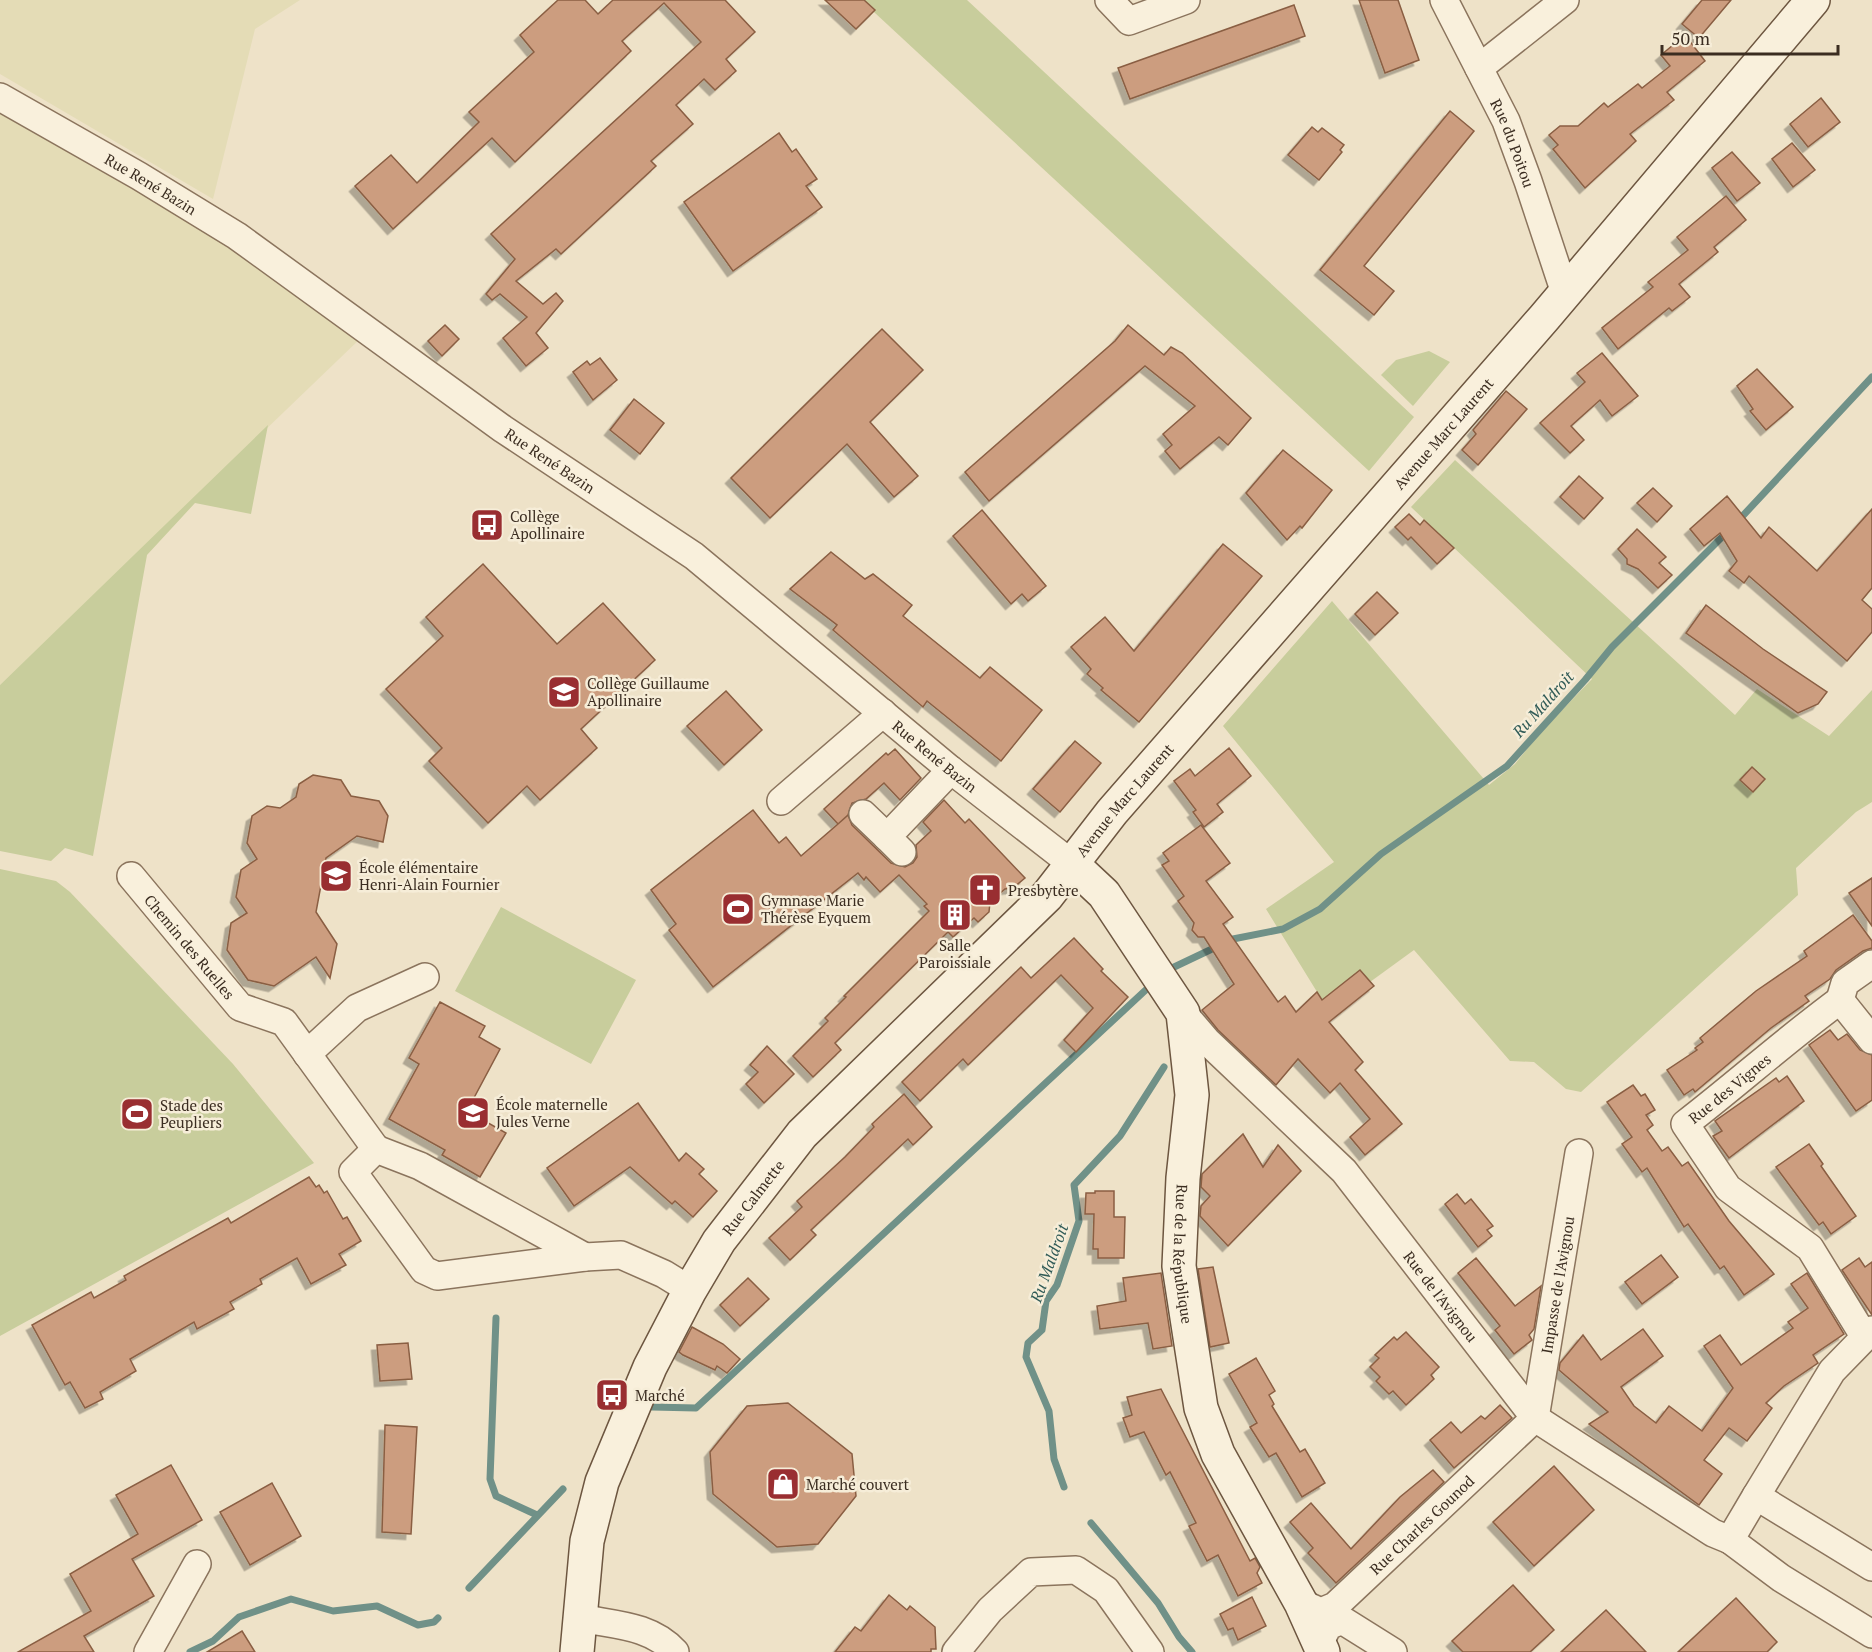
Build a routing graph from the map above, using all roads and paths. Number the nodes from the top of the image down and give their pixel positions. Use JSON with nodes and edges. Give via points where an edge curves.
{"nodes":[{"id":1,"x":1109,"y":0,"type":"edge"},
{"id":2,"x":1186,"y":0,"type":"edge"},
{"id":3,"x":1444,"y":0,"type":"edge"},
{"id":4,"x":1564,"y":0,"type":"edge"},
{"id":5,"x":1813,"y":0,"type":"edge"},
{"id":6,"x":1479,"y":68,"type":"junction"},
{"id":7,"x":0,"y":98,"type":"edge"},
{"id":8,"x":1565,"y":293,"type":"junction"},
{"id":9,"x":883,"y":713,"type":"junction"},
{"id":10,"x":951,"y":770,"type":"junction"},
{"id":11,"x":781,"y":801,"type":"dead end"},
{"id":12,"x":863,"y":814,"type":"dead end"},
{"id":13,"x":1072,"y":864,"type":"junction"},
{"id":14,"x":131,"y":876,"type":"dead end"},
{"id":15,"x":1872,"y":964,"type":"edge"},
{"id":16,"x":425,"y":977,"type":"dead end"},
{"id":17,"x":1840,"y":1000,"type":"junction"},
{"id":18,"x":1183,"y":1013,"type":"junction"},
{"id":19,"x":1872,"y":1040,"type":"edge"},
{"id":20,"x":307,"y":1054,"type":"junction"},
{"id":21,"x":376,"y":1149,"type":"junction"},
{"id":22,"x":1579,"y":1153,"type":"dead end"},
{"id":23,"x":585,"y":1257,"type":"junction"},
{"id":24,"x":690,"y":1290,"type":"junction"},
{"id":25,"x":1868,"y":1333,"type":"edge"},
{"id":26,"x":1535,"y":1418,"type":"junction"},
{"id":27,"x":1756,"y":1496,"type":"junction"},
{"id":28,"x":1730,"y":1540,"type":"junction"},
{"id":29,"x":197,"y":1564,"type":"dead end"},
{"id":30,"x":1872,"y":1567,"type":"edge"},
{"id":31,"x":1364,"y":1581,"type":"junction"},
{"id":32,"x":1301,"y":1603,"type":"junction"},
{"id":33,"x":580,"y":1618,"type":"junction"},
{"id":34,"x":1872,"y":1634,"type":"edge"},
{"id":35,"x":1384,"y":1646,"type":"edge"},
{"id":36,"x":1146,"y":1647,"type":"edge"},
{"id":37,"x":1321,"y":1648,"type":"edge"},
{"id":38,"x":148,"y":1652,"type":"edge"},
{"id":39,"x":577,"y":1652,"type":"edge"},
{"id":40,"x":675,"y":1652,"type":"edge"},
{"id":41,"x":956,"y":1652,"type":"edge"}],
"edges":[{"from":1,"to":2,"type":"street","via":[[1129,21]]},
{"from":3,"to":6,"type":"street","name":"Rue du Poitou"},
{"from":4,"to":6,"type":"street"},
{"from":5,"to":8,"type":"street","name":"Avenue Marc Laurent"},
{"from":6,"to":8,"type":"street","name":"Rue du Poitou","via":[[1506,121]]},
{"from":7,"to":9,"type":"street","name":"Rue René Bazin","via":[[237,236],[503,429],[694,556]]},
{"from":8,"to":13,"type":"street","name":"Avenue Marc Laurent","via":[[1112,812]]},
{"from":9,"to":10,"type":"street","name":"Rue René Bazin"},
{"from":9,"to":11,"type":"street"},
{"from":10,"to":12,"type":"street","via":[[895,844]]},
{"from":10,"to":13,"type":"street","name":"Rue René Bazin"},
{"from":13,"to":18,"type":"street","name":"Rue de la République","via":[[1104,894]]},
{"from":13,"to":24,"type":"street","name":"Rue Calmette","via":[[1047,896],[802,1134],[733,1221]]},
{"from":14,"to":20,"type":"street","name":"Chemin des Ruelles","via":[[240,1008],[284,1022]]},
{"from":15,"to":17,"type":"street","via":[[1845,983]]},
{"from":16,"to":20,"type":"street","via":[[357,1008]]},
{"from":17,"to":19,"type":"street"},
{"from":17,"to":25,"type":"street","name":"Rue des Vignes","via":[[1780,1044],[1759,1066],[1685,1124],[1728,1188],[1810,1248]]},
{"from":18,"to":26,"type":"street","name":"Rue de l'Avignou","via":[[1207,1041],[1344,1171]]},
{"from":18,"to":32,"type":"street","name":"Rue de la République","via":[[1192,1095],[1179,1266],[1201,1408],[1218,1454]]},
{"from":20,"to":21,"type":"street","name":"Chemin des Ruelles"},
{"from":21,"to":23,"type":"street","via":[[420,1166]]},
{"from":21,"to":23,"type":"street","via":[[353,1172],[424,1270],[437,1276]]},
{"from":22,"to":26,"type":"street","name":"Impasse de l'Avignou"},
{"from":23,"to":24,"type":"street","via":[[621,1256]]},
{"from":24,"to":33,"type":"street","name":"Rue Calmette","via":[[650,1367],[602,1482],[587,1541]]},
{"from":25,"to":27,"type":"street","name":"Rue des Vignes","via":[[1832,1371]]},
{"from":26,"to":28,"type":"street","name":"Rue de l'Avignou","via":[[1713,1533]]},
{"from":26,"to":31,"type":"street","name":"Rue Charles Gounod"},
{"from":27,"to":28,"type":"street"},
{"from":27,"to":30,"type":"street"},
{"from":28,"to":34,"type":"street","name":"Rue de l'Avignou","via":[[1781,1578]]},
{"from":29,"to":38,"type":"street"},
{"from":31,"to":32,"type":"street","name":"Rue Charles Gounod","via":[[1335,1606],[1321,1612]]},
{"from":31,"to":35,"type":"street","via":[[1360,1609]]},
{"from":32,"to":37,"type":"street","name":"Rue de la République"},
{"from":33,"to":39,"type":"street","name":"Rue Calmette"},
{"from":33,"to":40,"type":"street","via":[[649,1631]]},
{"from":35,"to":37,"type":"street","via":[[1342,1620],[1328,1626]]},
{"from":36,"to":41,"type":"street","via":[[1106,1590],[1076,1570],[1031,1572],[990,1610]]}]}
